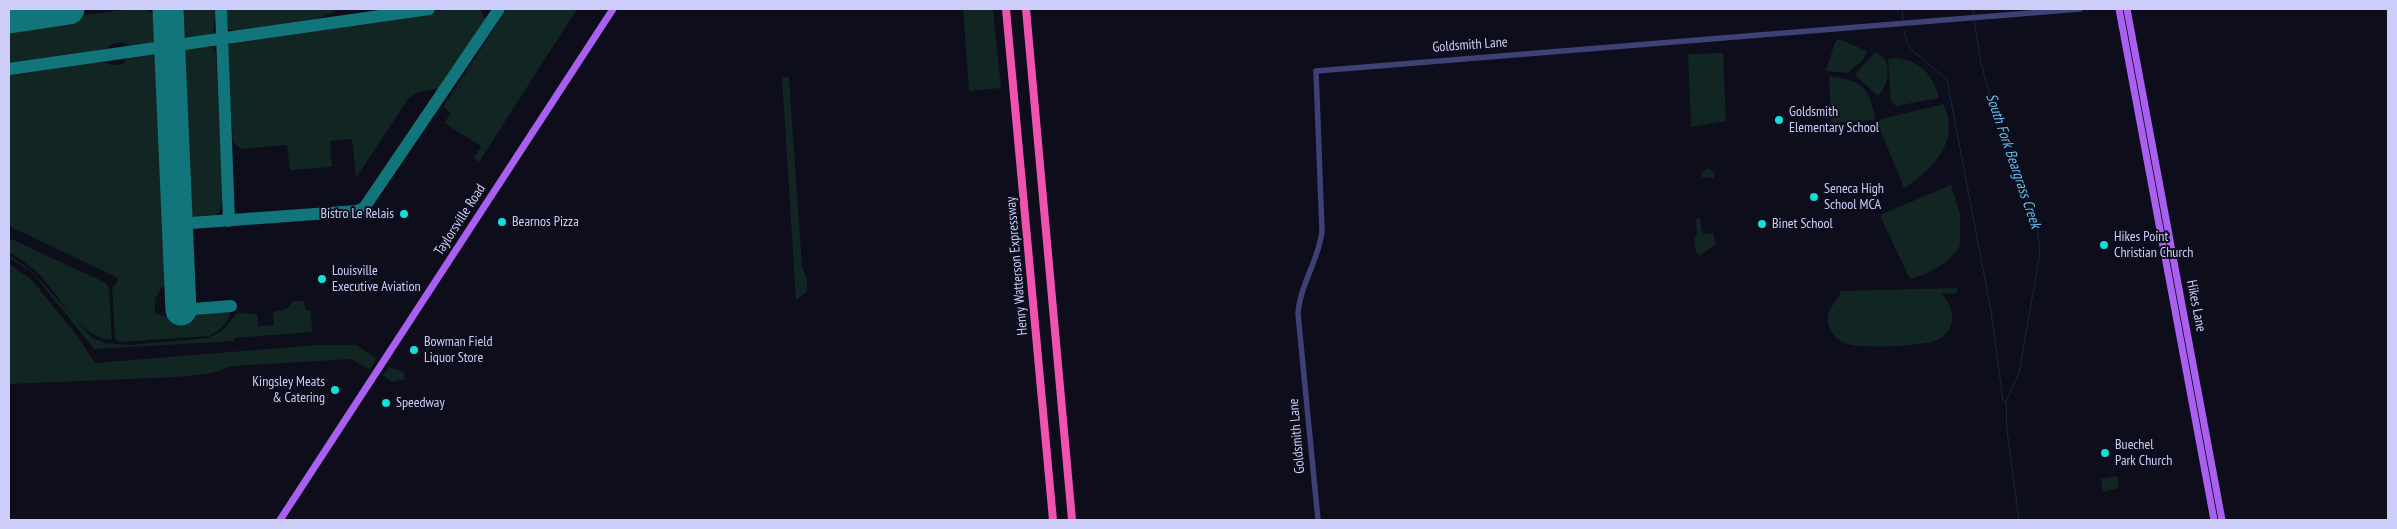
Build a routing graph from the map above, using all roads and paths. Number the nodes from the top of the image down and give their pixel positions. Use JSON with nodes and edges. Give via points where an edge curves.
{"nodes":[{"id":1,"x":612,"y":9,"type":"edge"},
{"id":2,"x":1006,"y":9,"type":"edge"},
{"id":3,"x":1026,"y":9,"type":"edge"},
{"id":4,"x":2080,"y":9,"type":"edge"},
{"id":5,"x":2119,"y":9,"type":"edge"},
{"id":6,"x":2127,"y":9,"type":"edge"},
{"id":7,"x":280,"y":520,"type":"edge"},
{"id":8,"x":1053,"y":520,"type":"edge"},
{"id":9,"x":1072,"y":520,"type":"edge"},
{"id":10,"x":1318,"y":520,"type":"edge"},
{"id":11,"x":2214,"y":520,"type":"edge"},
{"id":12,"x":2222,"y":520,"type":"edge"}],
"edges":[{"from":1,"to":7,"type":"main road","name":"Taylorsville Road"},
{"from":2,"to":8,"type":"highway","name":"Henry Watterson Expressway"},
{"from":3,"to":9,"type":"highway"},
{"from":4,"to":10,"type":"street","name":"Goldsmith Lane","via":[[1316,71],[1322,231],[1304,284],[1298,314]]},
{"from":5,"to":11,"type":"main road","name":"Hikes Lane"},
{"from":6,"to":12,"type":"main road","name":"Hikes Lane"}]}
